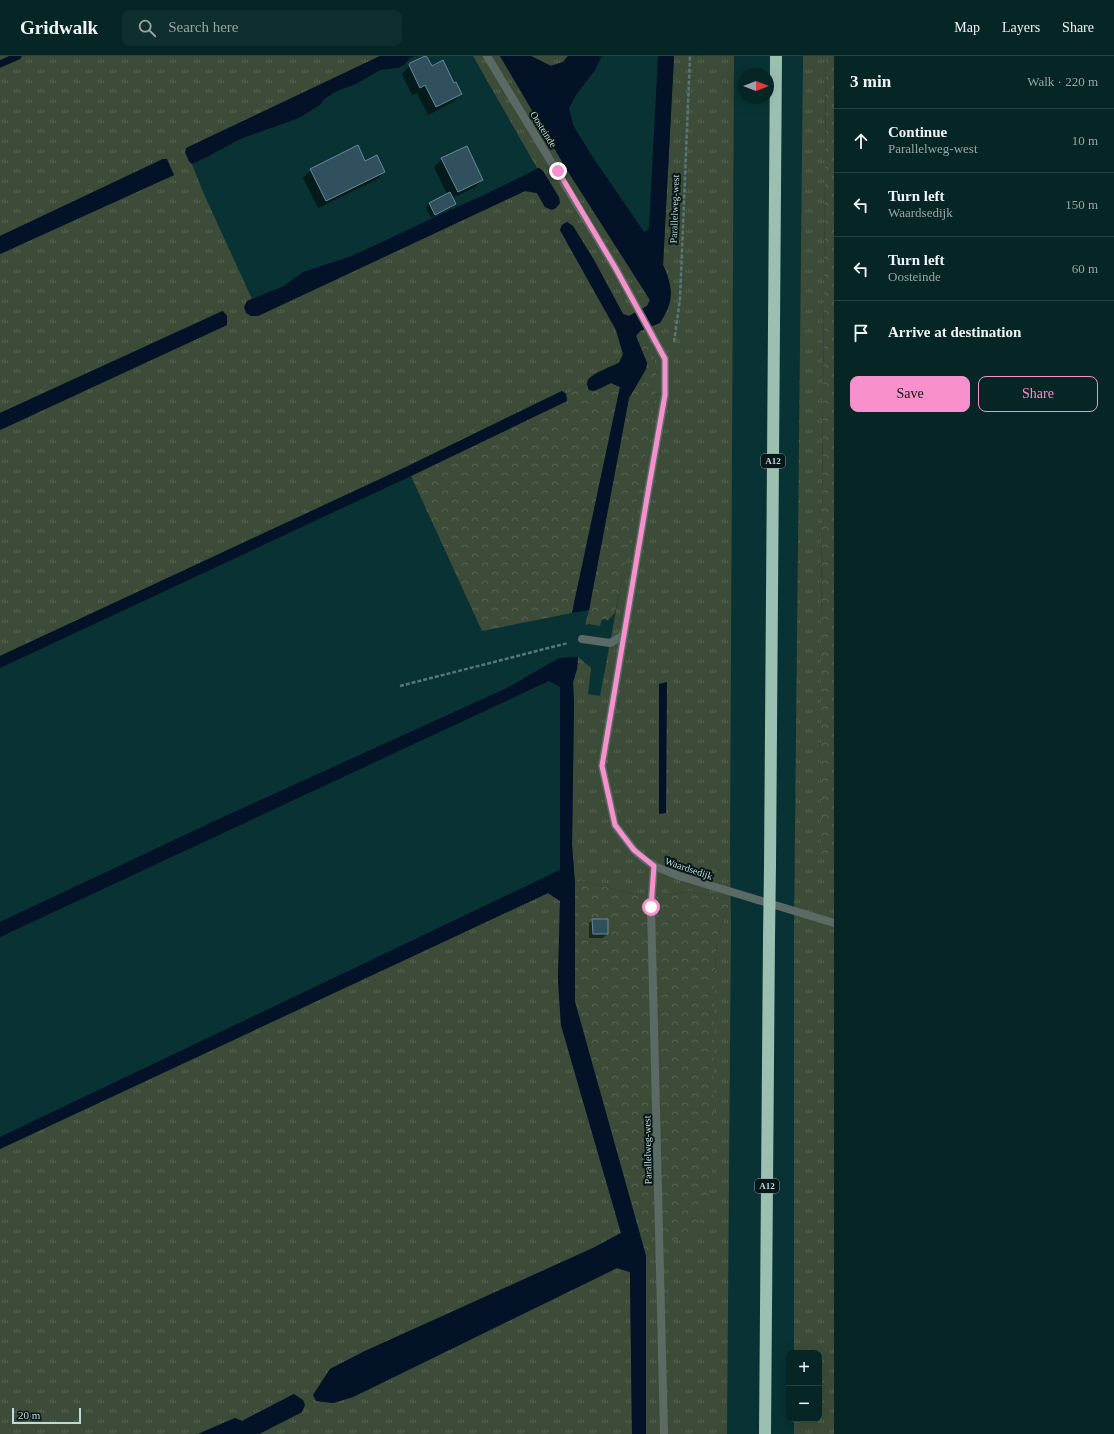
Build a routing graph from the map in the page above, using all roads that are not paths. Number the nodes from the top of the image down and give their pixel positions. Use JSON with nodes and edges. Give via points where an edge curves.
{"nodes":[{"id":1,"x":487,"y":56,"type":"edge"},
{"id":2,"x":776,"y":56,"type":"edge"},
{"id":3,"x":665,"y":359,"type":"joint"},
{"id":4,"x":624,"y":635,"type":"junction"},
{"id":5,"x":582,"y":639,"type":"road end"},
{"id":6,"x":654,"y":866,"type":"junction"},
{"id":7,"x":834,"y":923,"type":"edge"},
{"id":8,"x":664,"y":1434,"type":"edge"},
{"id":9,"x":765,"y":1434,"type":"edge"}],
"edges":[{"from":1,"to":3,"type":"street","name":"Oosteinde","via":[[558,171]]},
{"from":2,"to":9,"type":"highway","number":"A12","bridge":true},
{"from":3,"to":4,"type":"street","name":"Waardsedijk","via":[[665,395]]},
{"from":4,"to":5,"type":"street","via":[[610,642]]},
{"from":4,"to":6,"type":"street","name":"Waardsedijk","via":[[602,766],[615,825],[634,850]]},
{"from":6,"to":7,"type":"street","name":"Waardsedijk"},
{"from":6,"to":8,"type":"street","name":"Parallelweg-west","via":[[651,907]]}]}
